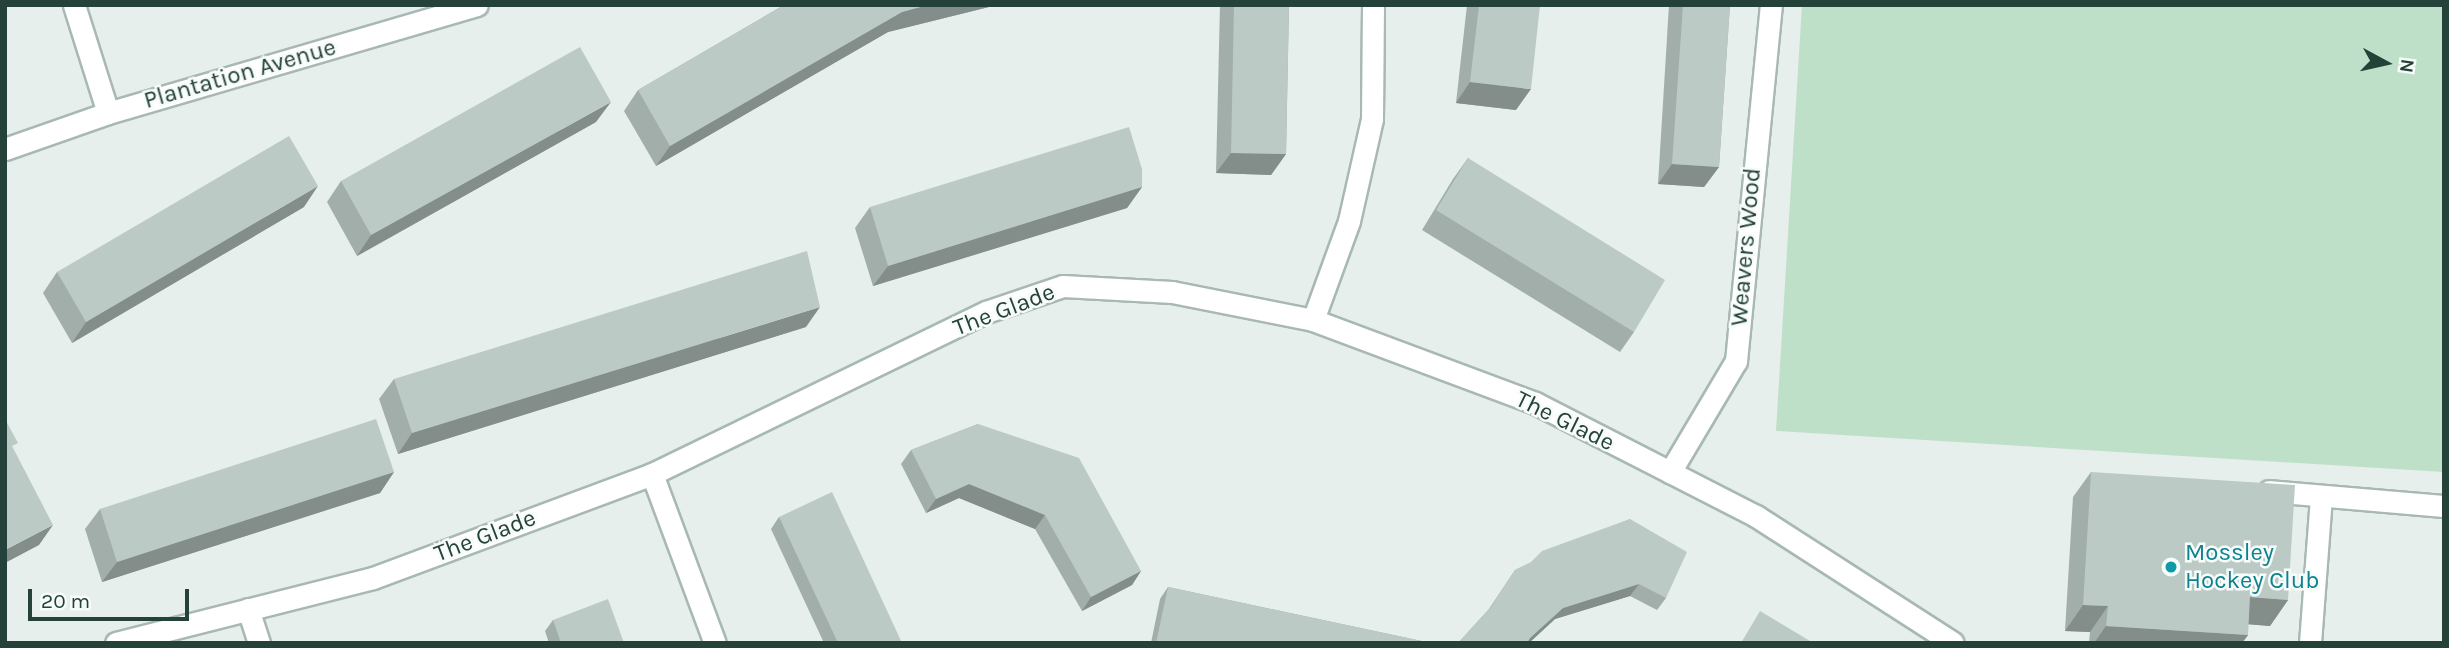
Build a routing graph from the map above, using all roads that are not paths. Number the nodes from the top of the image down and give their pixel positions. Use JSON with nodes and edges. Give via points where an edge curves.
{"nodes":[{"id":1,"x":74,"y":5,"type":"edge"},
{"id":2,"x":477,"y":5,"type":"edge"},
{"id":3,"x":1373,"y":5,"type":"edge"},
{"id":4,"x":1771,"y":5,"type":"edge"},
{"id":5,"x":108,"y":113,"type":"junction"},
{"id":6,"x":5,"y":149,"type":"edge"},
{"id":7,"x":1313,"y":320,"type":"junction"},
{"id":8,"x":1670,"y":472,"type":"junction"},
{"id":9,"x":652,"y":474,"type":"junction"},
{"id":10,"x":2253,"y":490,"type":"edge"},
{"id":11,"x":2322,"y":496,"type":"junction"},
{"id":12,"x":2444,"y":506,"type":"edge"},
{"id":13,"x":248,"y":609,"type":"junction"},
{"id":14,"x":1923,"y":634,"type":"edge"},
{"id":15,"x":116,"y":643,"type":"edge"},
{"id":16,"x":259,"y":643,"type":"edge"},
{"id":17,"x":715,"y":643,"type":"edge"},
{"id":18,"x":1953,"y":643,"type":"edge"},
{"id":19,"x":2310,"y":643,"type":"edge"}],
"edges":[{"from":1,"to":5,"type":"street"},
{"from":2,"to":5,"type":"street","name":"Plantation Avenue"},
{"from":3,"to":7,"type":"street","via":[[1372,120],[1349,221]]},
{"from":4,"to":8,"type":"street","name":"Weavers Wood","via":[[1736,361]]},
{"from":5,"to":6,"type":"street","name":"Plantation Avenue"},
{"from":7,"to":8,"type":"street","name":"The Glade","via":[[1535,403]]},
{"from":7,"to":9,"type":"street","name":"The Glade","via":[[1172,292],[1063,286],[986,312]]},
{"from":8,"to":14,"type":"street","name":"The Glade","via":[[1756,516]]},
{"from":9,"to":13,"type":"street","name":"The Glade","via":[[373,578]]},
{"from":9,"to":17,"type":"street"},
{"from":10,"to":11,"type":"street"},
{"from":11,"to":12,"type":"street"},
{"from":11,"to":19,"type":"street"},
{"from":13,"to":15,"type":"street","name":"The Glade"},
{"from":13,"to":16,"type":"street"},
{"from":14,"to":18,"type":"street","name":"The Glade"}]}
